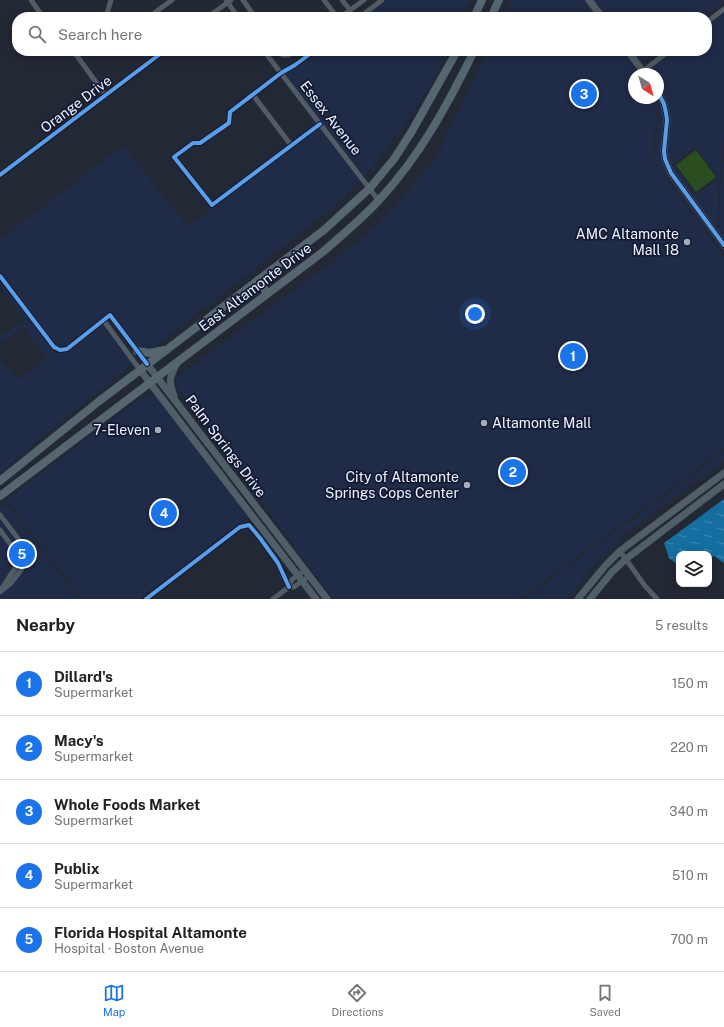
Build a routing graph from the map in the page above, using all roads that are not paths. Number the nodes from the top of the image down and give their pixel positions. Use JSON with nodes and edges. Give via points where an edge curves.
{"nodes":[{"id":1,"x":31,"y":0,"type":"edge"},
{"id":2,"x":111,"y":0,"type":"edge"},
{"id":3,"x":172,"y":0,"type":"edge"},
{"id":4,"x":243,"y":0,"type":"edge"},
{"id":5,"x":324,"y":0,"type":"edge"},
{"id":6,"x":342,"y":0,"type":"edge"},
{"id":7,"x":364,"y":0,"type":"edge"},
{"id":8,"x":382,"y":0,"type":"edge"},
{"id":9,"x":482,"y":0,"type":"edge"},
{"id":10,"x":500,"y":0,"type":"edge"},
{"id":11,"x":589,"y":0,"type":"edge"},
{"id":12,"x":228,"y":1,"type":"edge"},
{"id":13,"x":724,"y":9,"type":"edge"},
{"id":14,"x":350,"y":10,"type":"junction"},
{"id":15,"x":39,"y":12,"type":"edge"},
{"id":16,"x":107,"y":12,"type":"edge"},
{"id":17,"x":158,"y":12,"type":"edge"},
{"id":18,"x":214,"y":12,"type":"edge"},
{"id":19,"x":235,"y":12,"type":"edge"},
{"id":20,"x":251,"y":12,"type":"edge"},
{"id":21,"x":333,"y":12,"type":"edge"},
{"id":22,"x":347,"y":12,"type":"edge"},
{"id":23,"x":366,"y":12,"type":"edge"},
{"id":24,"x":476,"y":12,"type":"edge"},
{"id":25,"x":494,"y":12,"type":"edge"},
{"id":26,"x":598,"y":12,"type":"edge"},
{"id":27,"x":712,"y":18,"type":"edge"},
{"id":28,"x":77,"y":56,"type":"edge"},
{"id":29,"x":158,"y":56,"type":"edge"},
{"id":30,"x":268,"y":56,"type":"edge"},
{"id":31,"x":307,"y":56,"type":"edge"},
{"id":32,"x":454,"y":56,"type":"edge"},
{"id":33,"x":472,"y":56,"type":"edge"},
{"id":34,"x":632,"y":56,"type":"edge"},
{"id":35,"x":663,"y":56,"type":"edge"},
{"id":36,"x":641,"y":68,"type":"edge"},
{"id":37,"x":649,"y":68,"type":"edge"},
{"id":38,"x":282,"y":73,"type":"junction"},
{"id":39,"x":252,"y":95,"type":"junction"},
{"id":40,"x":106,"y":96,"type":"junction"},
{"id":41,"x":664,"y":104,"type":"edge"},
{"id":42,"x":320,"y":124,"type":"junction"},
{"id":43,"x":291,"y":145,"type":"junction"},
{"id":44,"x":0,"y":175,"type":"edge"},
{"id":45,"x":370,"y":188,"type":"junction"},
{"id":46,"x":379,"y":200,"type":"junction"},
{"id":47,"x":724,"y":245,"type":"edge"},
{"id":48,"x":0,"y":276,"type":"edge"},
{"id":49,"x":258,"y":280,"type":"junction"},
{"id":50,"x":267,"y":293,"type":"junction"},
{"id":51,"x":104,"y":321,"type":"junction"},
{"id":52,"x":166,"y":350,"type":"junction"},
{"id":53,"x":137,"y":351,"type":"junction"},
{"id":54,"x":179,"y":360,"type":"junction"},
{"id":55,"x":147,"y":364,"type":"junction"},
{"id":56,"x":140,"y":370,"type":"junction"},
{"id":57,"x":157,"y":377,"type":"junction"},
{"id":58,"x":150,"y":382,"type":"junction"},
{"id":59,"x":176,"y":402,"type":"junction"},
{"id":60,"x":724,"y":474,"type":"edge"},
{"id":61,"x":0,"y":481,"type":"edge"},
{"id":62,"x":724,"y":484,"type":"edge"},
{"id":63,"x":0,"y":496,"type":"edge"},
{"id":64,"x":0,"y":515,"type":"edge"},
{"id":65,"x":0,"y":530,"type":"edge"},
{"id":66,"x":620,"y":551,"type":"junction"},
{"id":67,"x":626,"y":559,"type":"junction"},
{"id":68,"x":307,"y":573,"type":"junction"},
{"id":69,"x":300,"y":578,"type":"junction"},
{"id":70,"x":289,"y":587,"type":"junction"},
{"id":71,"x":0,"y":592,"type":"edge"},
{"id":72,"x":146,"y":599,"type":"edge"},
{"id":73,"x":273,"y":599,"type":"edge"},
{"id":74,"x":316,"y":599,"type":"edge"},
{"id":75,"x":327,"y":599,"type":"edge"},
{"id":76,"x":578,"y":599,"type":"edge"},
{"id":77,"x":590,"y":599,"type":"edge"},
{"id":78,"x":657,"y":599,"type":"edge"}],
"edges":[{"from":1,"to":15,"type":"street"},
{"from":2,"to":16,"type":"street"},
{"from":3,"to":17,"type":"street"},
{"from":4,"to":20,"type":"street"},
{"from":5,"to":21,"type":"street"},
{"from":6,"to":14,"type":"street"},
{"from":7,"to":14,"type":"street"},
{"from":8,"to":23,"type":"street"},
{"from":9,"to":24,"type":"main road"},
{"from":10,"to":25,"type":"main road"},
{"from":11,"to":26,"type":"street"},
{"from":12,"to":18,"type":"street"},
{"from":12,"to":19,"type":"street"},
{"from":13,"to":27,"type":"street"},
{"from":14,"to":22,"type":"street"},
{"from":28,"to":40,"type":"street"},
{"from":29,"to":40,"type":"street","name":"Orange Drive"},
{"from":30,"to":38,"type":"street","name":"Essex Avenue"},
{"from":31,"to":38,"type":"street"},
{"from":32,"to":45,"type":"main road","via":[[412,131],[394,159]]},
{"from":33,"to":46,"type":"main road","name":"East Altamonte Drive","via":[[456,89],[429,134],[399,178]]},
{"from":34,"to":36,"type":"street"},
{"from":35,"to":37,"type":"street"},
{"from":38,"to":39,"type":"street"},
{"from":38,"to":42,"type":"street","name":"Essex Avenue"},
{"from":39,"to":43,"type":"street"},
{"from":39,"to":43,"type":"street","via":[[230,112],[228,122],[200,143],[193,143],[174,157],[212,205]]},
{"from":40,"to":44,"type":"street","name":"Orange Drive"},
{"from":41,"to":47,"type":"street","via":[[665,159],[671,173]]},
{"from":42,"to":43,"type":"street"},
{"from":42,"to":45,"type":"street","name":"Essex Avenue"},
{"from":45,"to":46,"type":"street","name":"Essex Avenue"},
{"from":45,"to":49,"type":"main road","via":[[324,230]]},
{"from":46,"to":50,"type":"main road","name":"East Altamonte Drive","via":[[324,251]]},
{"from":48,"to":51,"type":"street","name":"Palm Springs Drive","via":[[54,346],[60,350],[67,348]]},
{"from":49,"to":50,"type":"main road"},
{"from":49,"to":52,"type":"main road"},
{"from":50,"to":54,"type":"main road","name":"East Altamonte Drive"},
{"from":51,"to":53,"type":"street","name":"Palm Springs Drive","via":[[110,315]]},
{"from":51,"to":56,"type":"street","name":"Palm Springs Drive"},
{"from":52,"to":53,"type":"main road","via":[[150,353]]},
{"from":52,"to":55,"type":"main road"},
{"from":53,"to":55,"type":"street","name":"Palm Springs Drive"},
{"from":54,"to":57,"type":"main road","name":"East Altamonte Drive"},
{"from":54,"to":59,"type":"main road","via":[[170,376]]},
{"from":55,"to":56,"type":"main road"},
{"from":55,"to":57,"type":"main road","name":"Palm Springs Drive"},
{"from":56,"to":58,"type":"main road","name":"Palm Springs Drive"},
{"from":56,"to":61,"type":"main road"},
{"from":57,"to":58,"type":"main road","name":"East Altamonte Drive"},
{"from":57,"to":59,"type":"main road","name":"Palm Springs Drive"},
{"from":58,"to":63,"type":"main road","name":"East Altamonte Drive"},
{"from":58,"to":69,"type":"main road","name":"Palm Springs Drive"},
{"from":59,"to":68,"type":"main road","name":"Palm Springs Drive"},
{"from":60,"to":66,"type":"main road"},
{"from":62,"to":67,"type":"main road"},
{"from":64,"to":71,"type":"street","via":[[23,545],[26,560],[11,583]]},
{"from":65,"to":71,"type":"street","via":[[16,552],[16,568]]},
{"from":66,"to":67,"type":"street"},
{"from":66,"to":76,"type":"main road"},
{"from":67,"to":77,"type":"main road"},
{"from":67,"to":78,"type":"street","via":[[644,586]]},
{"from":68,"to":69,"type":"street"},
{"from":68,"to":75,"type":"main road","name":"Palm Springs Drive"},
{"from":69,"to":70,"type":"street","via":[[289,583]]},
{"from":69,"to":74,"type":"main road","name":"Palm Springs Drive"},
{"from":70,"to":72,"type":"street","via":[[278,563],[249,525],[240,528]]},
{"from":70,"to":73,"type":"street"}]}
